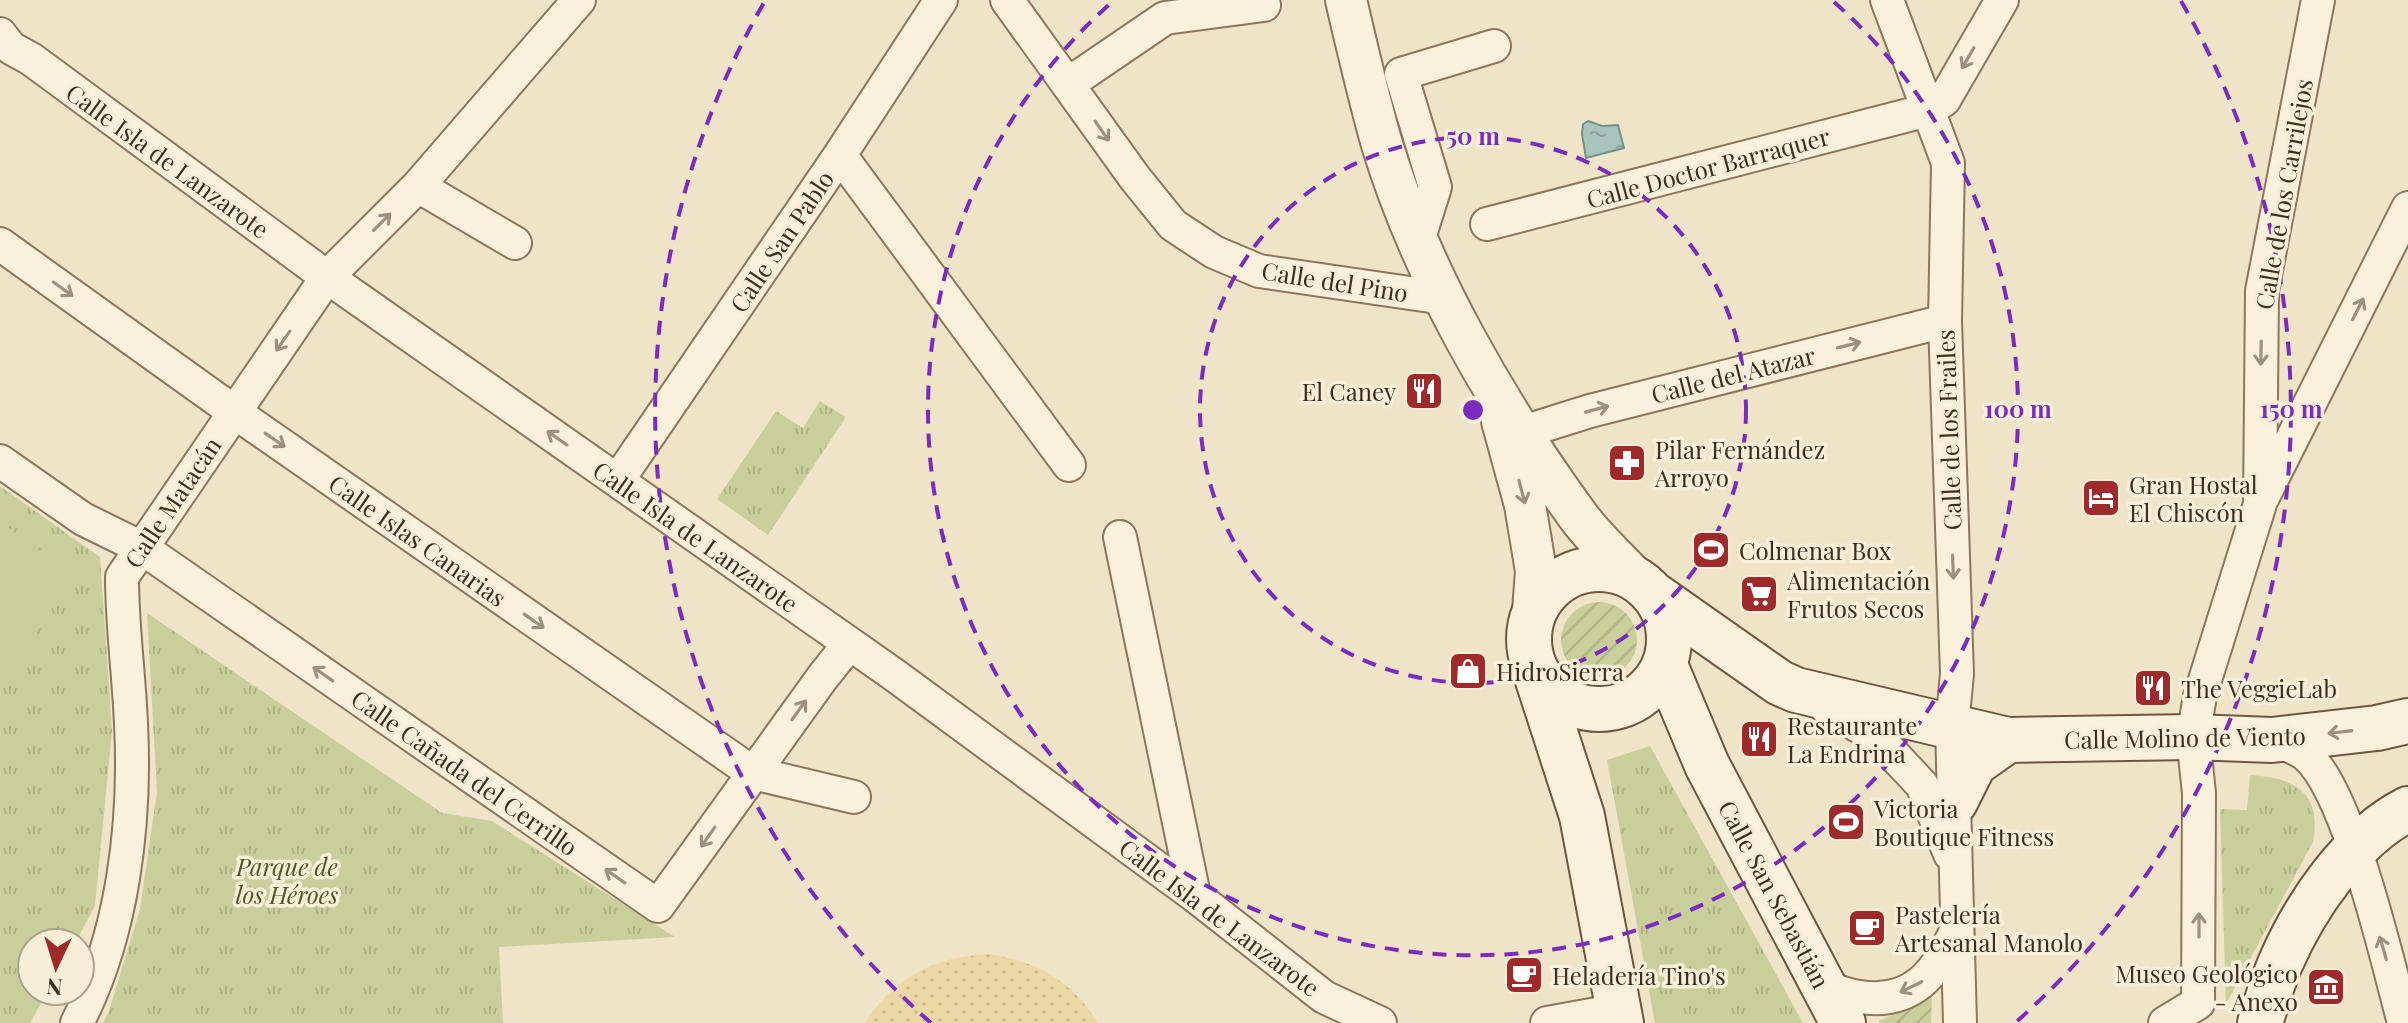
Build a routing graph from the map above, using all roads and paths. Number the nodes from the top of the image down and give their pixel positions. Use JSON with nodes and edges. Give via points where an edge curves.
{"nodes":[{"id":1,"x":941,"y":0,"type":"edge"},
{"id":2,"x":1007,"y":0,"type":"edge"},
{"id":3,"x":1346,"y":0,"type":"edge"},
{"id":4,"x":1887,"y":0,"type":"edge"},
{"id":5,"x":2002,"y":0,"type":"edge"},
{"id":6,"x":2318,"y":0,"type":"edge"},
{"id":7,"x":1264,"y":5,"type":"dead end"},
{"id":8,"x":562,"y":6,"type":"edge"},
{"id":9,"x":4,"y":46,"type":"edge"},
{"id":10,"x":1494,"y":46,"type":"dead end"},
{"id":11,"x":1068,"y":84,"type":"junction"},
{"id":12,"x":1928,"y":110,"type":"junction"},
{"id":13,"x":840,"y":155,"type":"junction"},
{"id":14,"x":418,"y":186,"type":"junction"},
{"id":15,"x":2408,"y":208,"type":"edge"},
{"id":16,"x":1487,"y":224,"type":"dead end"},
{"id":17,"x":1418,"y":241,"type":"junction"},
{"id":18,"x":515,"y":243,"type":"dead end"},
{"id":19,"x":0,"y":244,"type":"edge"},
{"id":20,"x":327,"y":277,"type":"junction"},
{"id":21,"x":1444,"y":298,"type":"junction"},
{"id":22,"x":1945,"y":321,"type":"junction"},
{"id":23,"x":1494,"y":390,"type":"junction"},
{"id":24,"x":233,"y":411,"type":"junction"},
{"id":25,"x":1523,"y":432,"type":"junction"},
{"id":26,"x":0,"y":461,"type":"edge"},
{"id":27,"x":1069,"y":465,"type":"dead end"},
{"id":28,"x":618,"y":480,"type":"junction"},
{"id":29,"x":2260,"y":504,"type":"junction"},
{"id":30,"x":1120,"y":537,"type":"dead end"},
{"id":31,"x":142,"y":548,"type":"junction"},
{"id":32,"x":1644,"y":586,"type":"junction"},
{"id":33,"x":1533,"y":611,"type":"junction"},
{"id":34,"x":849,"y":644,"type":"junction"},
{"id":35,"x":1665,"y":665,"type":"junction"},
{"id":36,"x":1534,"y":668,"type":"junction"},
{"id":37,"x":1788,"y":686,"type":"junction"},
{"id":38,"x":1620,"y":706,"type":"junction"},
{"id":39,"x":2408,"y":721,"type":"edge"},
{"id":40,"x":1952,"y":726,"type":"junction"},
{"id":41,"x":1876,"y":736,"type":"joint"},
{"id":42,"x":2193,"y":737,"type":"junction"},
{"id":43,"x":2008,"y":740,"type":"junction"},
{"id":44,"x":2272,"y":740,"type":"junction"},
{"id":45,"x":1707,"y":765,"type":"junction"},
{"id":46,"x":753,"y":773,"type":"junction"},
{"id":47,"x":854,"y":797,"type":"dead end"},
{"id":48,"x":1955,"y":802,"type":"junction"},
{"id":49,"x":2408,"y":809,"type":"edge"},
{"id":50,"x":1582,"y":816,"type":"junction"},
{"id":51,"x":2353,"y":849,"type":"junction"},
{"id":52,"x":1957,"y":872,"type":"junction"},
{"id":53,"x":1194,"y":895,"type":"junction"},
{"id":54,"x":1958,"y":928,"type":"junction"},
{"id":55,"x":1833,"y":1004,"type":"edge"},
{"id":56,"x":1620,"y":1016,"type":"edge"},
{"id":57,"x":77,"y":1023,"type":"edge"},
{"id":58,"x":1380,"y":1023,"type":"edge"},
{"id":59,"x":1547,"y":1023,"type":"edge"},
{"id":60,"x":1960,"y":1023,"type":"edge"},
{"id":61,"x":2165,"y":1023,"type":"edge"},
{"id":62,"x":2260,"y":1023,"type":"edge"},
{"id":63,"x":2404,"y":1023,"type":"edge"}],
"edges":[{"from":1,"to":13,"type":"street","name":"Calle San Pablo"},
{"from":2,"to":11,"type":"street","name":"Calle del Pino"},
{"from":3,"to":17,"type":"street","via":[[1382,143]]},
{"from":4,"to":12,"type":"street","name":"Calle de los Frailes"},
{"from":5,"to":12,"type":"street","one_way":true,"via":[[1944,100]]},
{"from":6,"to":29,"type":"street","name":"Calle de los Carrilejos","one_way":true,"via":[[2262,291]]},
{"from":7,"to":11,"type":"street","via":[[1165,18]]},
{"from":8,"to":14,"type":"street","name":"Calle Matacán"},
{"from":9,"to":20,"type":"street","name":"Calle Isla de Lanzarote","via":[[31,59]]},
{"from":10,"to":17,"type":"street","via":[[1401,74],[1435,187]]},
{"from":11,"to":21,"type":"street","name":"Calle del Pino","one_way":true,"via":[[1173,225],[1214,252],[1259,271]]},
{"from":12,"to":16,"type":"street","name":"Calle Doctor Barraquer"},
{"from":12,"to":22,"type":"street","name":"Calle de los Frailes","via":[[1948,163]]},
{"from":13,"to":27,"type":"street"},
{"from":13,"to":28,"type":"street","name":"Calle San Pablo"},
{"from":14,"to":18,"type":"street"},
{"from":20,"to":14,"type":"street","name":"Calle Matacán","one_way":true},
{"from":29,"to":15,"type":"street","one_way":true},
{"from":17,"to":21,"type":"street"},
{"from":19,"to":24,"type":"street","name":"Calle Islas Canarias","one_way":true},
{"from":20,"to":24,"type":"street","name":"Calle Matacán","one_way":true},
{"from":28,"to":20,"type":"street","name":"Calle Isla de Lanzarote","one_way":true},
{"from":21,"to":23,"type":"street"},
{"from":25,"to":22,"type":"street","name":"Calle del Atazar","one_way":true},
{"from":22,"to":40,"type":"street","name":"Calle de los Frailes","one_way":true,"via":[[1957,674]]},
{"from":23,"to":25,"type":"street","name":"Calle Molino de Viento"},
{"from":23,"to":33,"type":"street","one_way":true,"via":[[1525,505],[1536,571]]},
{"from":24,"to":31,"type":"street","name":"Calle Matacán"},
{"from":24,"to":46,"type":"street","name":"Calle Islas Canarias","one_way":true},
{"from":25,"to":32,"type":"street","name":"Calle Molino de Viento","via":[[1579,518]]},
{"from":26,"to":31,"type":"street","name":"Calle Cañada del Cerrillo","via":[[83,519]]},
{"from":28,"to":34,"type":"street","name":"Calle Isla de Lanzarote"},
{"from":29,"to":42,"type":"street","name":"Calle de los Carrilejos","via":[[2200,696]]},
{"from":30,"to":53,"type":"street"},
{"from":46,"to":31,"type":"street","name":"Calle Cañada del Cerrillo","one_way":true,"via":[[658,906]]},
{"from":31,"to":57,"type":"street","name":"Calle Matacán","via":[[122,577],[131,726],[129,818],[119,907]]},
{"from":32,"to":33,"type":"main road","via":[[1613,570],[1589,569],[1566,576]]},
{"from":32,"to":35,"type":"main road","via":[[1663,610],[1669,628]]},
{"from":32,"to":37,"type":"main road","name":"Calle Molino de Viento"},
{"from":33,"to":36,"type":"main road","via":[[1528,650]]},
{"from":46,"to":34,"type":"street","name":"Calle Cañada del Cerrillo","one_way":true},
{"from":34,"to":53,"type":"street","name":"Calle Isla de Lanzarote"},
{"from":35,"to":37,"type":"main road","name":"Calle Molino de Viento","via":[[1720,665]]},
{"from":35,"to":38,"type":"main road","via":[[1649,688]]},
{"from":35,"to":45,"type":"main road","name":"Calle San Sebastián"},
{"from":36,"to":38,"type":"main road","via":[[1548,688],[1568,702],[1591,709]]},
{"from":36,"to":50,"type":"main road"},
{"from":37,"to":40,"type":"main road","name":"Calle Molino de Viento"},
{"from":37,"to":41,"type":"street","name":"Calle Molino de Viento"},
{"from":38,"to":45,"type":"main road","name":"Calle San Sebastián","via":[[1663,728]]},
{"from":38,"to":50,"type":"main road","via":[[1598,732],[1586,763]]},
{"from":39,"to":44,"type":"main road","name":"Calle Molino de Viento","one_way":true},
{"from":40,"to":43,"type":"main road","name":"Calle Molino de Viento"},
{"from":40,"to":48,"type":"street","name":"Calle de los Frailes"},
{"from":41,"to":52,"type":"street","name":"Calle de los Frailes","via":[[1922,785]]},
{"from":42,"to":43,"type":"main road","name":"Calle Molino de Viento"},
{"from":42,"to":44,"type":"main road","name":"Calle Molino de Viento"},
{"from":61,"to":42,"type":"street","name":"Calle de los Carrilejos","one_way":true,"via":[[2198,1003],[2199,793]]},
{"from":43,"to":48,"type":"main road","via":[[1974,764]]},
{"from":44,"to":51,"type":"street","via":[[2305,753],[2325,776]]},
{"from":45,"to":55,"type":"main road","name":"Calle San Sebastián"},
{"from":46,"to":47,"type":"street","name":"Calle Islas Canarias"},
{"from":48,"to":52,"type":"street","name":"Calle de los Frailes"},
{"from":49,"to":51,"type":"main road"},
{"from":50,"to":56,"type":"main road"},
{"from":51,"to":62,"type":"main road","via":[[2316,898],[2280,963]]},
{"from":63,"to":51,"type":"street","one_way":true},
{"from":52,"to":54,"type":"street","name":"Calle de los Frailes"},
{"from":53,"to":58,"type":"street","name":"Calle Isla de Lanzarote","via":[[1324,997]]},
{"from":54,"to":55,"type":"street","name":"Calle de los Frailes","one_way":true,"via":[[1941,963],[1921,984],[1893,996]]},
{"from":54,"to":60,"type":"street","name":"Calle de los Frailes"},
{"from":56,"to":59,"type":"street"}]}
